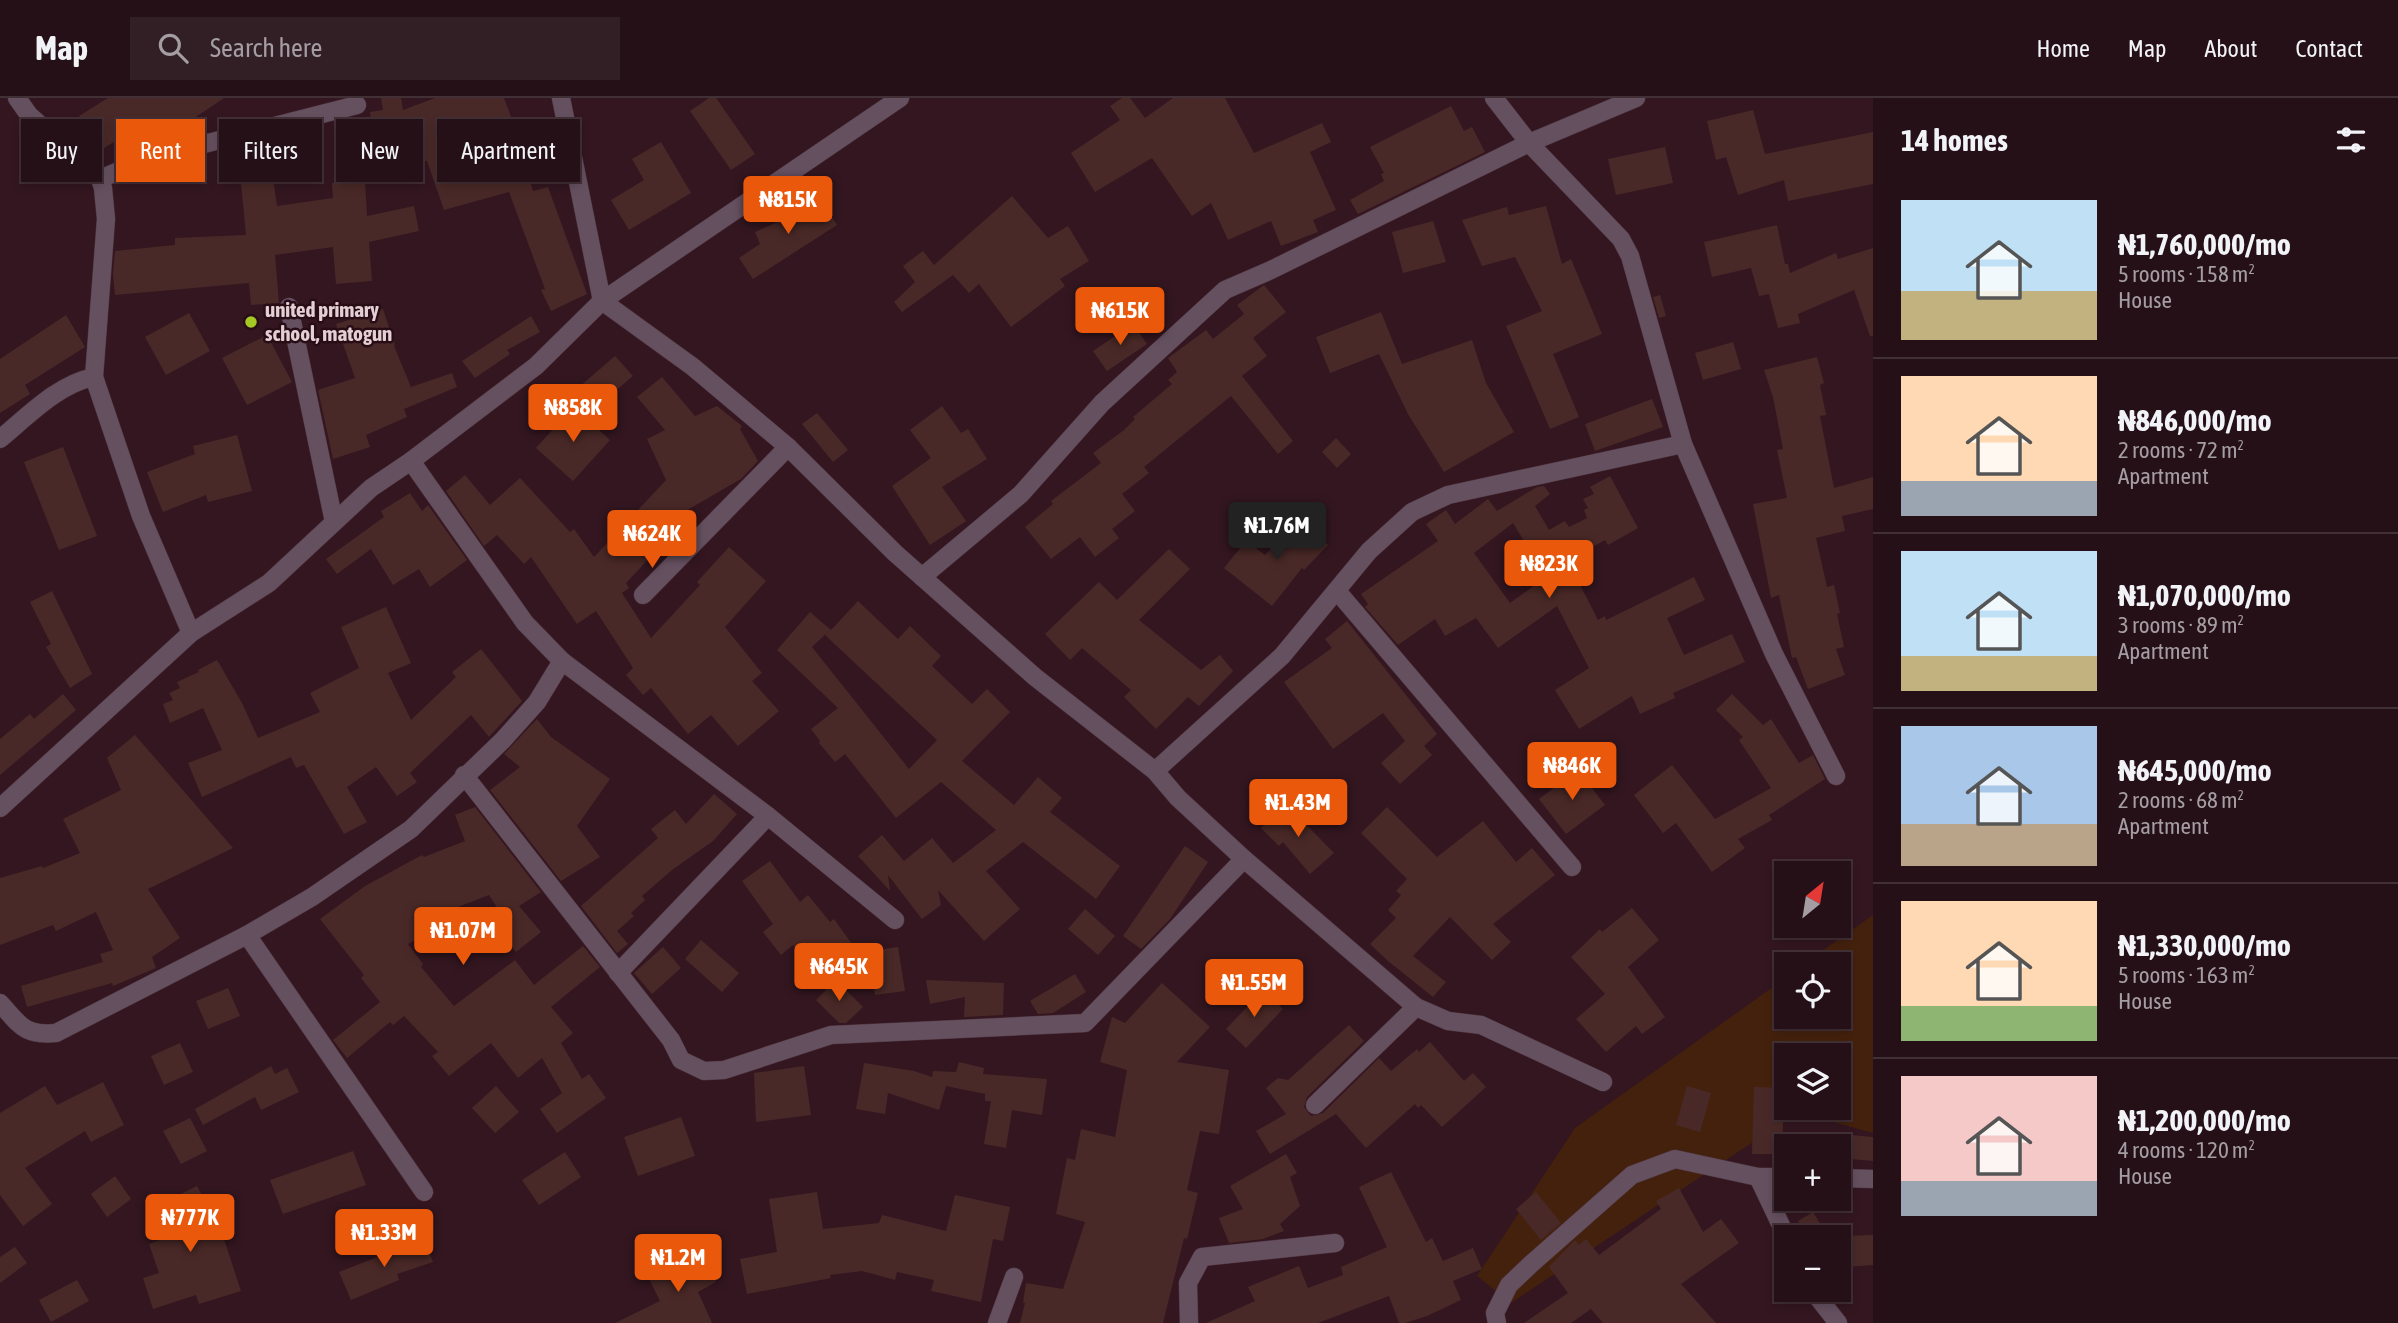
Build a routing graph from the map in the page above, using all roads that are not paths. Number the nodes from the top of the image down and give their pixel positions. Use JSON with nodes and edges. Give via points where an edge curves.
{"nodes":[{"id":1,"x":17,"y":98,"type":"edge"},
{"id":2,"x":561,"y":98,"type":"edge"},
{"id":3,"x":900,"y":98,"type":"edge"},
{"id":4,"x":1493,"y":98,"type":"edge"},
{"id":5,"x":1636,"y":98,"type":"edge"},
{"id":6,"x":357,"y":105,"type":"dead end"},
{"id":7,"x":33,"y":119,"type":"edge"},
{"id":8,"x":1529,"y":143,"type":"junction"},
{"id":9,"x":102,"y":179,"type":"edge"},
{"id":10,"x":101,"y":182,"type":"edge"},
{"id":11,"x":602,"y":301,"type":"junction"},
{"id":12,"x":289,"y":307,"type":"dead end"},
{"id":13,"x":94,"y":377,"type":"junction"},
{"id":14,"x":0,"y":439,"type":"edge"},
{"id":15,"x":1683,"y":444,"type":"junction"},
{"id":16,"x":788,"y":447,"type":"junction"},
{"id":17,"x":411,"y":461,"type":"junction"},
{"id":18,"x":334,"y":522,"type":"junction"},
{"id":19,"x":922,"y":577,"type":"junction"},
{"id":20,"x":1337,"y":591,"type":"junction"},
{"id":21,"x":642,"y":595,"type":"dead end"},
{"id":22,"x":191,"y":633,"type":"junction"},
{"id":23,"x":562,"y":661,"type":"junction"},
{"id":24,"x":1156,"y":771,"type":"junction"},
{"id":25,"x":464,"y":775,"type":"junction"},
{"id":26,"x":1836,"y":776,"type":"dead end"},
{"id":27,"x":0,"y":808,"type":"edge"},
{"id":28,"x":768,"y":816,"type":"junction"},
{"id":29,"x":1244,"y":859,"type":"junction"},
{"id":30,"x":1572,"y":867,"type":"dead end"},
{"id":31,"x":895,"y":920,"type":"dead end"},
{"id":32,"x":247,"y":935,"type":"junction"},
{"id":33,"x":618,"y":973,"type":"junction"},
{"id":34,"x":0,"y":1003,"type":"edge"},
{"id":35,"x":1416,"y":1007,"type":"junction"},
{"id":36,"x":1603,"y":1082,"type":"dead end"},
{"id":37,"x":1315,"y":1105,"type":"dead end"},
{"id":38,"x":1758,"y":1177,"type":"junction"},
{"id":39,"x":1774,"y":1177,"type":"edge"},
{"id":40,"x":1851,"y":1178,"type":"edge"},
{"id":41,"x":1873,"y":1179,"type":"edge"},
{"id":42,"x":424,"y":1192,"type":"dead end"},
{"id":43,"x":1781,"y":1225,"type":"edge"},
{"id":44,"x":1335,"y":1243,"type":"dead end"},
{"id":45,"x":1014,"y":1277,"type":"dead end"},
{"id":46,"x":1821,"y":1302,"type":"edge"},
{"id":47,"x":997,"y":1323,"type":"edge"},
{"id":48,"x":1189,"y":1323,"type":"edge"},
{"id":49,"x":1497,"y":1323,"type":"edge"},
{"id":50,"x":1838,"y":1323,"type":"edge"}],
"edges":[{"from":1,"to":7,"type":"street"},
{"from":2,"to":11,"type":"street"},
{"from":3,"to":11,"type":"street"},
{"from":4,"to":8,"type":"street"},
{"from":5,"to":8,"type":"street"},
{"from":6,"to":9,"type":"street","via":[[149,158]]},
{"from":8,"to":15,"type":"street","via":[[1621,239],[1630,256]]},
{"from":8,"to":19,"type":"street","via":[[1225,290],[1102,403],[1021,494]]},
{"from":10,"to":13,"type":"street","via":[[106,219]]},
{"from":11,"to":16,"type":"street","via":[[693,367]]},
{"from":11,"to":17,"type":"street","via":[[536,366]]},
{"from":12,"to":18,"type":"street"},
{"from":13,"to":14,"type":"street","via":[[78,380]]},
{"from":13,"to":22,"type":"street","via":[[141,516]]},
{"from":15,"to":20,"type":"street","via":[[1448,495],[1412,512],[1369,551]]},
{"from":15,"to":26,"type":"street","via":[[1774,654]]},
{"from":16,"to":19,"type":"street"},
{"from":16,"to":21,"type":"street"},
{"from":17,"to":18,"type":"street","via":[[371,488]]},
{"from":17,"to":23,"type":"street","via":[[525,624]]},
{"from":18,"to":22,"type":"street","via":[[269,583]]},
{"from":19,"to":24,"type":"street","via":[[1035,677]]},
{"from":20,"to":24,"type":"street","via":[[1282,656]]},
{"from":20,"to":30,"type":"street"},
{"from":22,"to":27,"type":"street"},
{"from":23,"to":25,"type":"street","via":[[537,702]]},
{"from":23,"to":28,"type":"street"},
{"from":24,"to":29,"type":"street","via":[[1178,798]]},
{"from":25,"to":32,"type":"street","via":[[411,829]]},
{"from":25,"to":33,"type":"street"},
{"from":28,"to":31,"type":"street"},
{"from":28,"to":33,"type":"street"},
{"from":29,"to":33,"type":"street","via":[[1085,1023],[831,1035],[724,1070],[704,1071],[681,1060],[671,1040]]},
{"from":29,"to":35,"type":"street"},
{"from":32,"to":34,"type":"street","via":[[56,1033],[36,1035],[18,1024]]},
{"from":32,"to":42,"type":"street"},
{"from":35,"to":36,"type":"street","via":[[1448,1021],[1481,1025]]},
{"from":35,"to":37,"type":"street"},
{"from":38,"to":39,"type":"street"},
{"from":38,"to":43,"type":"street"},
{"from":38,"to":49,"type":"street","via":[[1675,1159],[1632,1175],[1510,1285],[1495,1313]]},
{"from":40,"to":41,"type":"street"},
{"from":44,"to":48,"type":"street","via":[[1202,1257],[1188,1283]]},
{"from":45,"to":47,"type":"street"},
{"from":46,"to":50,"type":"street"}]}
